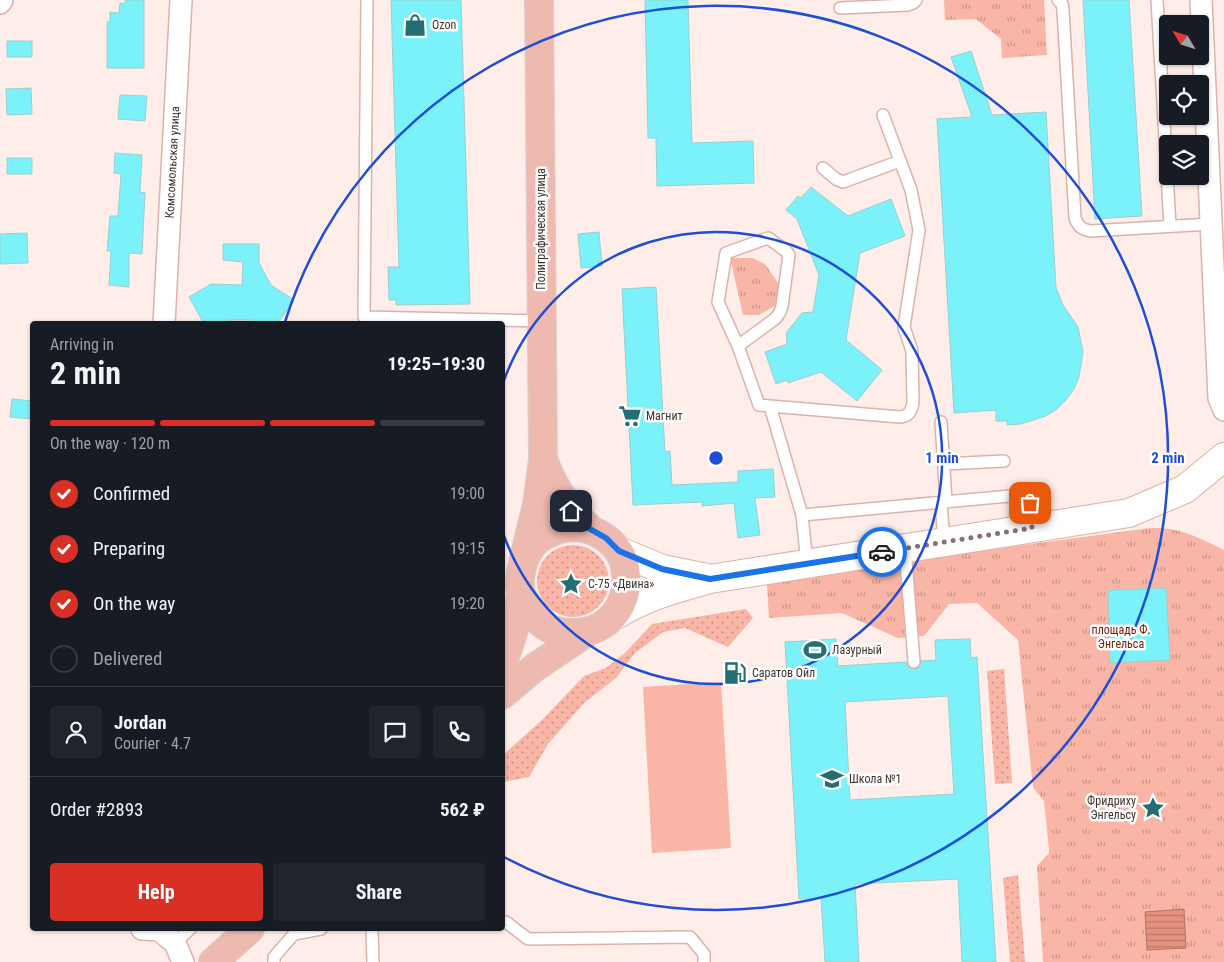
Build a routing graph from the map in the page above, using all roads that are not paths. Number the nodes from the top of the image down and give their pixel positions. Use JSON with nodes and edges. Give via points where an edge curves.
{"nodes":[{"id":1,"x":181,"y":0,"type":"edge"},
{"id":2,"x":367,"y":0,"type":"edge"},
{"id":3,"x":539,"y":0,"type":"edge"},
{"id":4,"x":916,"y":0,"type":"edge"},
{"id":5,"x":1058,"y":0,"type":"edge"},
{"id":6,"x":1157,"y":0,"type":"edge"},
{"id":7,"x":1201,"y":0,"type":"edge"},
{"id":8,"x":840,"y":8,"type":"dead end"},
{"id":9,"x":883,"y":115,"type":"dead end"},
{"id":10,"x":900,"y":161,"type":"junction"},
{"id":11,"x":823,"y":168,"type":"dead end"},
{"id":12,"x":1211,"y":224,"type":"junction"},
{"id":13,"x":1170,"y":226,"type":"junction"},
{"id":14,"x":364,"y":320,"type":"edge"},
{"id":15,"x":164,"y":321,"type":"edge"},
{"id":16,"x":542,"y":321,"type":"junction"},
{"id":17,"x":738,"y":346,"type":"junction"},
{"id":18,"x":770,"y":406,"type":"junction"},
{"id":19,"x":1224,"y":410,"type":"edge"},
{"id":20,"x":941,"y":422,"type":"dead end"},
{"id":21,"x":1224,"y":457,"type":"edge"},
{"id":22,"x":543,"y":459,"type":"junction"},
{"id":23,"x":1004,"y":460,"type":"dead end"},
{"id":24,"x":944,"y":464,"type":"junction"},
{"id":25,"x":943,"y":502,"type":"junction"},
{"id":26,"x":802,"y":515,"type":"junction"},
{"id":27,"x":1032,"y":528,"type":"junction"},
{"id":28,"x":590,"y":529,"type":"junction"},
{"id":29,"x":944,"y":542,"type":"junction"},
{"id":30,"x":906,"y":548,"type":"junction"},
{"id":31,"x":619,"y":551,"type":"junction"},
{"id":32,"x":523,"y":562,"type":"junction"},
{"id":33,"x":807,"y":564,"type":"junction"},
{"id":34,"x":710,"y":579,"type":"junction"},
{"id":35,"x":521,"y":593,"type":"junction"},
{"id":36,"x":614,"y":616,"type":"junction"},
{"id":37,"x":586,"y":633,"type":"junction"},
{"id":38,"x":505,"y":655,"type":"edge"},
{"id":39,"x":914,"y":662,"type":"dead end"},
{"id":40,"x":505,"y":692,"type":"edge"},
{"id":41,"x":505,"y":922,"type":"edge"},
{"id":42,"x":162,"y":931,"type":"edge"},
{"id":43,"x":249,"y":931,"type":"edge"},
{"id":44,"x":250,"y":931,"type":"edge"},
{"id":45,"x":310,"y":931,"type":"edge"},
{"id":46,"x":372,"y":931,"type":"edge"},
{"id":47,"x":182,"y":936,"type":"edge"},
{"id":48,"x":183,"y":962,"type":"edge"},
{"id":49,"x":213,"y":962,"type":"edge"},
{"id":50,"x":231,"y":962,"type":"edge"},
{"id":51,"x":274,"y":962,"type":"edge"},
{"id":52,"x":373,"y":962,"type":"edge"},
{"id":53,"x":704,"y":962,"type":"edge"}],
"edges":[{"from":1,"to":15,"type":"street","name":"Комсомольская улица"},
{"from":2,"to":14,"type":"lane"},
{"from":3,"to":16,"type":"main road","name":"Полиграфическая улица"},
{"from":4,"to":8,"type":"lane","via":[[908,4]]},
{"from":5,"to":13,"type":"lane","via":[[1063,10],[1075,218],[1078,225],[1090,231]]},
{"from":6,"to":13,"type":"lane"},
{"from":7,"to":12,"type":"street"},
{"from":9,"to":10,"type":"lane"},
{"from":10,"to":11,"type":"lane","via":[[843,182]]},
{"from":10,"to":18,"type":"lane","via":[[911,190],[919,230],[904,327],[912,352],[911,411],[900,416]]},
{"from":12,"to":13,"type":"lane"},
{"from":12,"to":19,"type":"street","via":[[1219,398]]},
{"from":14,"to":16,"type":"lane"},
{"from":16,"to":22,"type":"main road","name":"Полиграфическая улица"},
{"from":17,"to":17,"type":"lane","via":[[776,318],[782,306],[789,255],[768,238],[726,253],[718,302]]},
{"from":17,"to":18,"type":"lane","via":[[759,405]]},
{"from":18,"to":26,"type":"lane"},
{"from":20,"to":24,"type":"lane"},
{"from":21,"to":27,"type":"main road","via":[[1185,489],[1129,513]]},
{"from":22,"to":28,"type":"main road","name":"Полиграфическая улица","via":[[560,496]]},
{"from":22,"to":32,"type":"main road","name":"Полиграфическая улица","via":[[537,504]]},
{"from":23,"to":24,"type":"lane"},
{"from":24,"to":25,"type":"lane"},
{"from":25,"to":26,"type":"lane"},
{"from":25,"to":27,"type":"lane","via":[[1025,496],[1030,503]]},
{"from":25,"to":29,"type":"lane"},
{"from":26,"to":33,"type":"lane"},
{"from":27,"to":29,"type":"main road"},
{"from":28,"to":31,"type":"main road","name":"Полиграфическая улица"},
{"from":28,"to":32,"type":"main road","name":"Полиграфическая улица","via":[[572,526],[556,529],[539,539]]},
{"from":29,"to":30,"type":"main road"},
{"from":30,"to":33,"type":"main road"},
{"from":30,"to":39,"type":"lane"},
{"from":31,"to":34,"type":"main road","via":[[662,569]]},
{"from":31,"to":36,"type":"main road","via":[[627,581],[623,600]]},
{"from":32,"to":35,"type":"main road","name":"Полиграфическая улица"},
{"from":33,"to":34,"type":"main road"},
{"from":34,"to":36,"type":"main road","via":[[658,593]]},
{"from":35,"to":37,"type":"main road","via":[[529,610],[546,627],[564,633]]},
{"from":35,"to":38,"type":"main road","name":"Полиграфическая улица"},
{"from":36,"to":37,"type":"main road"},
{"from":37,"to":40,"type":"main road","via":[[534,668]]},
{"from":41,"to":53,"type":"lane","via":[[528,939],[690,937],[704,954]]},
{"from":42,"to":47,"type":"street"},
{"from":43,"to":49,"type":"main road"},
{"from":44,"to":50,"type":"main road"},
{"from":45,"to":51,"type":"lane","via":[[294,934],[274,957]]},
{"from":46,"to":52,"type":"lane"},
{"from":47,"to":48,"type":"street"}]}
